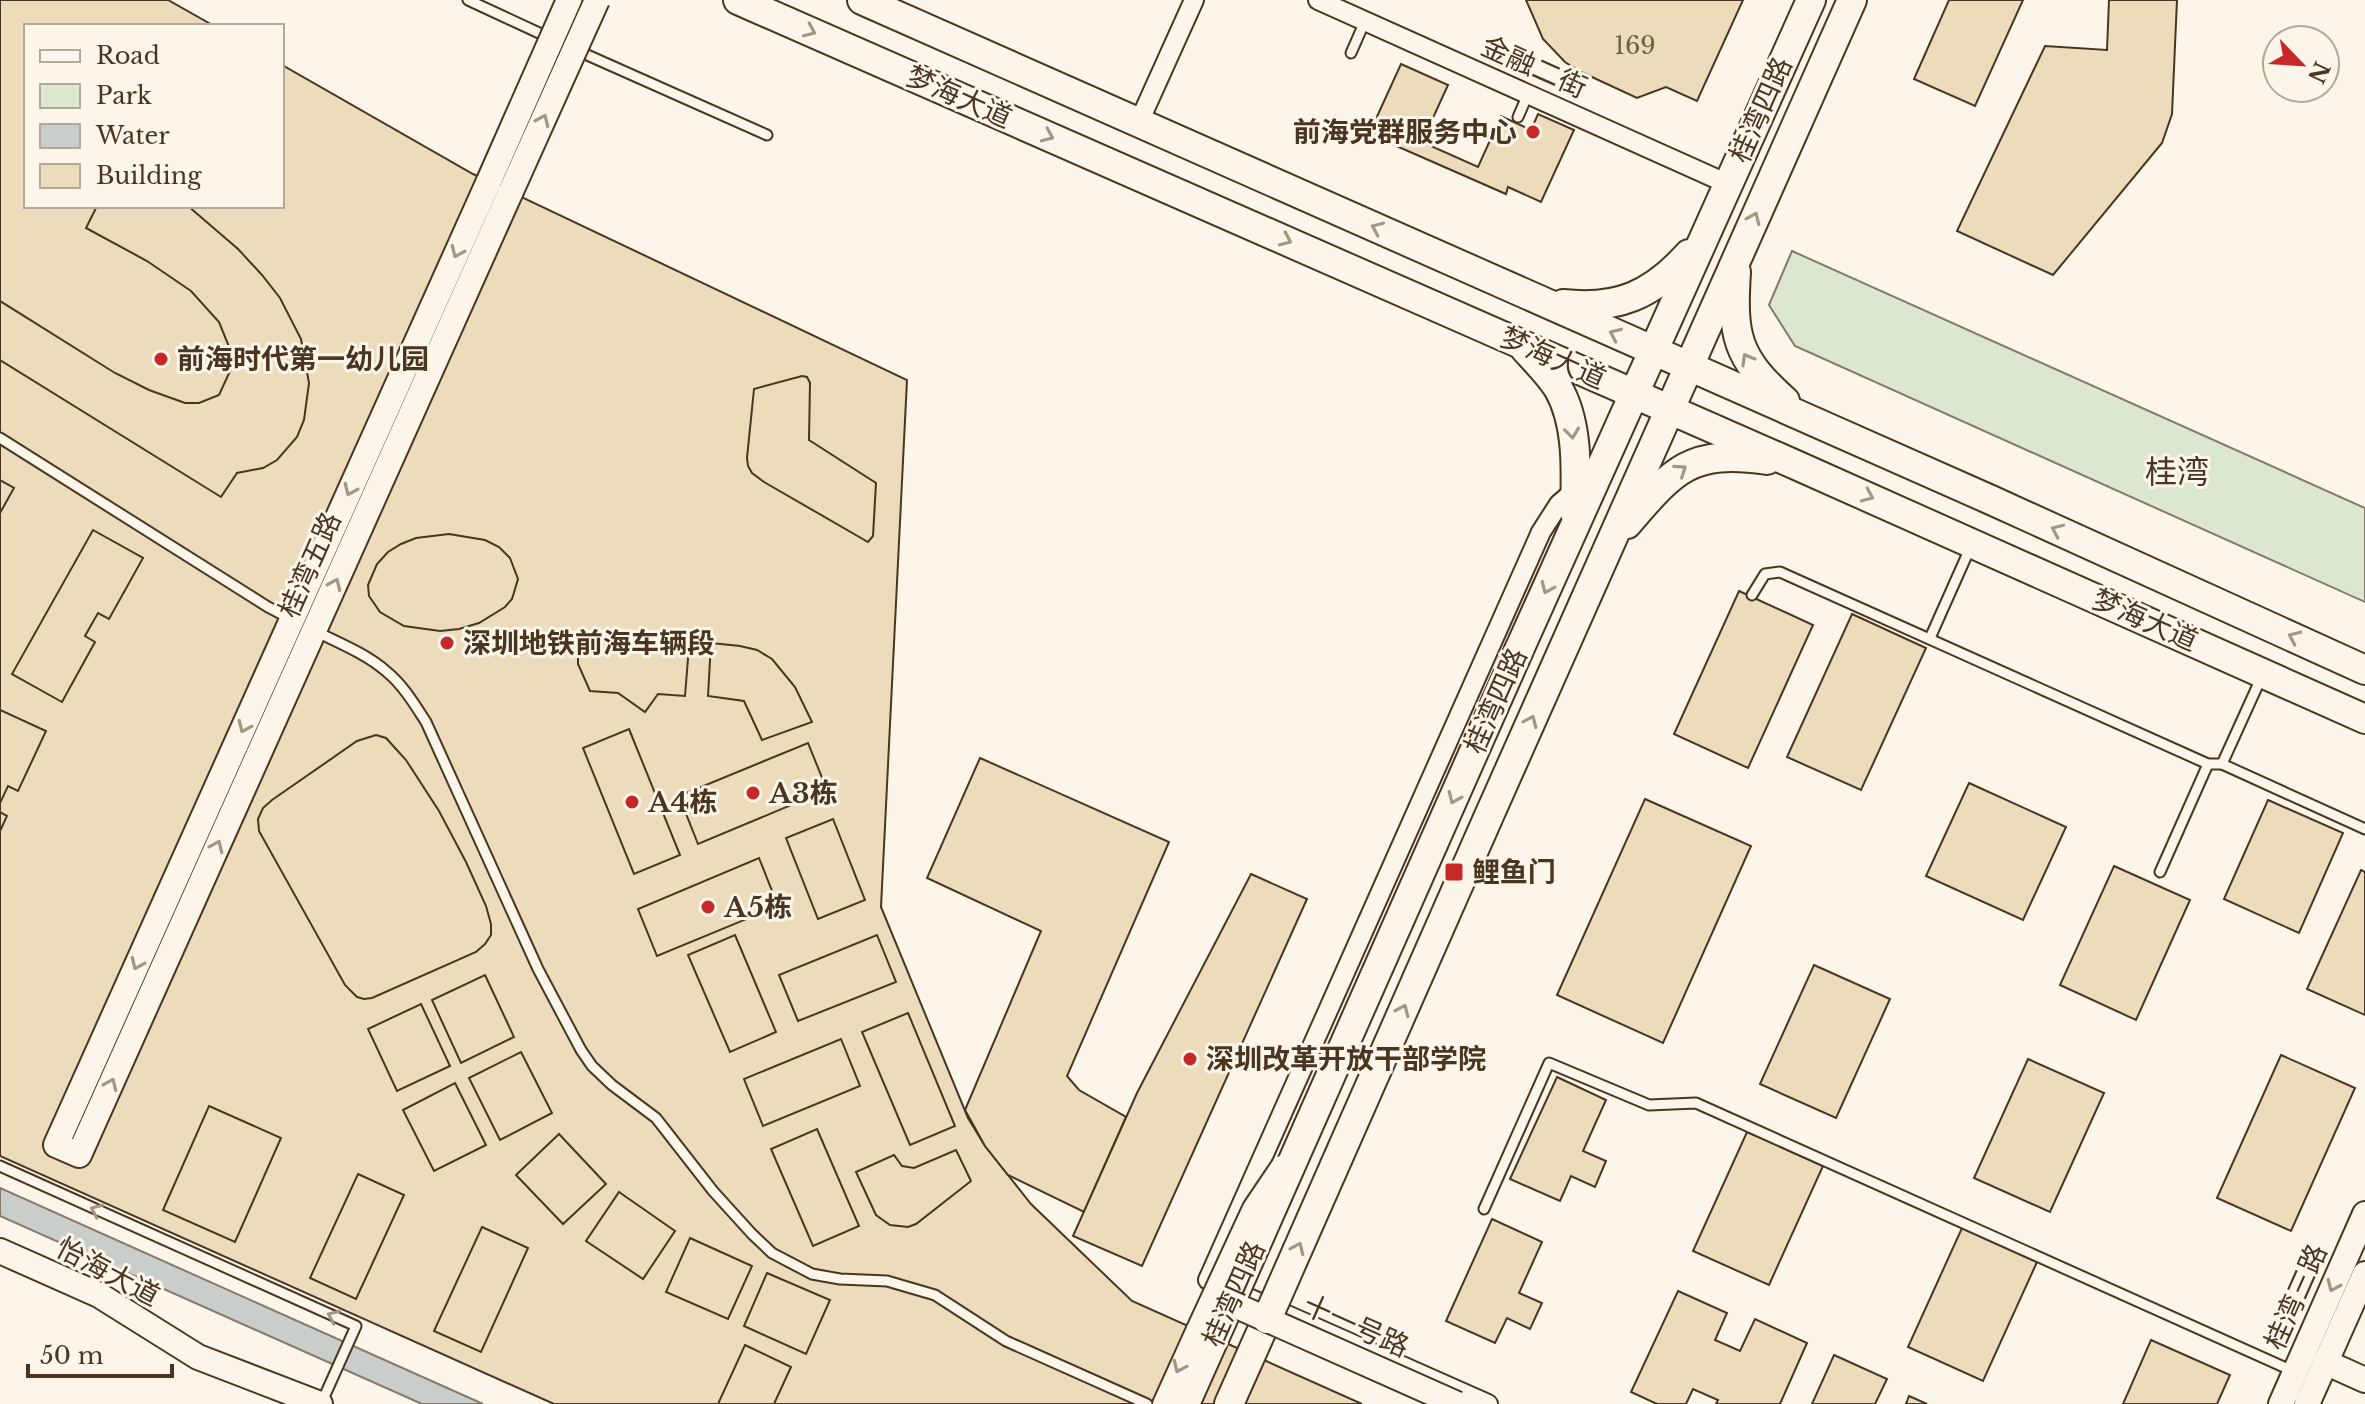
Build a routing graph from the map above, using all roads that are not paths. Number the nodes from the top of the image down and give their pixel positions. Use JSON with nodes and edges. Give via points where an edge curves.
{"nodes":[{"id":1,"x":468,"y":0,"type":"edge"},
{"id":2,"x":569,"y":0,"type":"edge"},
{"id":3,"x":597,"y":0,"type":"edge"},
{"id":4,"x":738,"y":0,"type":"edge"},
{"id":5,"x":862,"y":0,"type":"edge"},
{"id":6,"x":1194,"y":0,"type":"edge"},
{"id":7,"x":1318,"y":0,"type":"edge"},
{"id":8,"x":1811,"y":0,"type":"edge"},
{"id":9,"x":1852,"y":0,"type":"edge"},
{"id":10,"x":1365,"y":21,"type":"junction"},
{"id":11,"x":557,"y":41,"type":"dead end"},
{"id":12,"x":571,"y":48,"type":"dead end"},
{"id":13,"x":1351,"y":53,"type":"dead end"},
{"id":14,"x":1528,"y":94,"type":"junction"},
{"id":15,"x":1518,"y":117,"type":"dead end"},
{"id":16,"x":1139,"y":122,"type":"junction"},
{"id":17,"x":767,"y":135,"type":"dead end"},
{"id":18,"x":1728,"y":184,"type":"junction"},
{"id":19,"x":500,"y":186,"type":"junction"},
{"id":20,"x":1703,"y":239,"type":"junction"},
{"id":21,"x":1737,"y":255,"type":"junction"},
{"id":22,"x":1539,"y":300,"type":"junction"},
{"id":23,"x":1520,"y":343,"type":"junction"},
{"id":24,"x":1652,"y":350,"type":"junction"},
{"id":25,"x":1688,"y":366,"type":"junction"},
{"id":26,"x":1633,"y":393,"type":"junction"},
{"id":27,"x":1669,"y":409,"type":"junction"},
{"id":28,"x":1800,"y":416,"type":"junction"},
{"id":29,"x":0,"y":438,"type":"edge"},
{"id":30,"x":1796,"y":465,"type":"junction"},
{"id":31,"x":1586,"y":482,"type":"junction"},
{"id":32,"x":1973,"y":543,"type":"junction"},
{"id":33,"x":1608,"y":546,"type":"junction"},
{"id":34,"x":1752,"y":595,"type":"dead end"},
{"id":35,"x":292,"y":620,"type":"junction"},
{"id":36,"x":314,"y":631,"type":"junction"},
{"id":37,"x":1930,"y":638,"type":"junction"},
{"id":38,"x":2365,"y":670,"type":"edge"},
{"id":39,"x":2263,"y":672,"type":"junction"},
{"id":40,"x":2365,"y":719,"type":"edge"},
{"id":41,"x":2208,"y":764,"type":"junction"},
{"id":42,"x":2222,"y":764,"type":"junction"},
{"id":43,"x":2365,"y":829,"type":"edge"},
{"id":44,"x":2160,"y":872,"type":"dead end"},
{"id":45,"x":0,"y":1166,"type":"edge"},
{"id":46,"x":1484,"y":1209,"type":"dead end"},
{"id":47,"x":2365,"y":1214,"type":"edge"},
{"id":48,"x":0,"y":1251,"type":"edge"},
{"id":49,"x":2365,"y":1274,"type":"edge"},
{"id":50,"x":1221,"y":1299,"type":"junction"},
{"id":51,"x":1267,"y":1319,"type":"junction"},
{"id":52,"x":1205,"y":1334,"type":"junction"},
{"id":53,"x":2325,"y":1362,"type":"junction"},
{"id":54,"x":2295,"y":1372,"type":"junction"},
{"id":55,"x":2365,"y":1380,"type":"edge"},
{"id":56,"x":321,"y":1404,"type":"edge"},
{"id":57,"x":1147,"y":1404,"type":"edge"},
{"id":58,"x":1162,"y":1404,"type":"edge"},
{"id":59,"x":1185,"y":1404,"type":"edge"},
{"id":60,"x":1229,"y":1404,"type":"edge"},
{"id":61,"x":1457,"y":1404,"type":"edge"},
{"id":62,"x":1488,"y":1404,"type":"edge"},
{"id":63,"x":2281,"y":1404,"type":"edge"},
{"id":64,"x":2307,"y":1404,"type":"edge"}],
"edges":[{"from":1,"to":11,"type":"lane"},
{"from":2,"to":19,"type":"street","name":"桂湾五路","bridge":true},
{"from":19,"to":3,"type":"street","name":"桂湾五路","one_way":true,"bridge":true},
{"from":4,"to":23,"type":"main road","name":"梦海大道","one_way":true},
{"from":5,"to":16,"type":"main road","name":"梦海大道"},
{"from":6,"to":16,"type":"street"},
{"from":7,"to":10,"type":"street","name":"金融二街"},
{"from":8,"to":18,"type":"main road","name":"桂湾四路"},
{"from":21,"to":9,"type":"main road","name":"桂湾四路","one_way":true},
{"from":10,"to":13,"type":"lane"},
{"from":10,"to":14,"type":"street","name":"金融二街"},
{"from":12,"to":17,"type":"lane"},
{"from":14,"to":15,"type":"lane"},
{"from":14,"to":18,"type":"street","name":"金融二街"},
{"from":22,"to":16,"type":"main road","name":"梦海大道","one_way":true},
{"from":18,"to":20,"type":"main road","name":"桂湾四路"},
{"from":19,"to":35,"type":"street","name":"桂湾五路","one_way":true},
{"from":36,"to":19,"type":"street","name":"桂湾五路","one_way":true},
{"from":20,"to":22,"type":"main road","via":[[1658,284],[1615,304]]},
{"from":20,"to":24,"type":"main road","name":"桂湾四路"},
{"from":21,"to":25,"type":"main road","name":"桂湾四路"},
{"from":28,"to":21,"type":"main road","one_way":true,"via":[[1750,366],[1740,345],[1735,319]]},
{"from":24,"to":22,"type":"main road","name":"梦海大道","one_way":true},
{"from":23,"to":26,"type":"main road","name":"梦海大道"},
{"from":23,"to":31,"type":"main road","one_way":true,"via":[[1565,403]]},
{"from":24,"to":25,"type":"main road","name":"梦海大道"},
{"from":24,"to":26,"type":"main road","name":"桂湾四路"},
{"from":25,"to":27,"type":"main road","name":"桂湾四路"},
{"from":25,"to":28,"type":"main road","name":"梦海大道"},
{"from":26,"to":27,"type":"main road","name":"梦海大道"},
{"from":26,"to":31,"type":"main road","name":"桂湾四路"},
{"from":27,"to":30,"type":"main road","name":"梦海大道"},
{"from":27,"to":33,"type":"main road","name":"桂湾四路"},
{"from":38,"to":28,"type":"main road","name":"梦海大道","one_way":true},
{"from":29,"to":35,"type":"lane"},
{"from":30,"to":32,"type":"main road","name":"梦海大道","one_way":true},
{"from":33,"to":30,"type":"main road","one_way":true,"via":[[1656,490],[1692,462],[1742,457]]},
{"from":31,"to":50,"type":"main road","name":"桂湾四路","one_way":true,"bridge":true,"via":[[1574,526],[1313,1115]]},
{"from":31,"to":62,"type":"street","via":[[1559,504],[1536,541],[1208,1280]]},
{"from":32,"to":37,"type":"lane"},
{"from":32,"to":39,"type":"main road","name":"梦海大道"},
{"from":51,"to":33,"type":"main road","name":"桂湾四路","one_way":true,"bridge":true},
{"from":34,"to":37,"type":"lane","via":[[1765,574],[1780,572]]},
{"from":35,"to":36,"type":"lane"},
{"from":35,"to":36,"type":"street","name":"桂湾五路","one_way":true,"via":[[56,1145],[79,1155]]},
{"from":36,"to":57,"type":"lane","via":[[388,672],[409,696],[581,1050],[612,1085],[656,1118],[762,1244],[812,1274],[887,1281],[935,1295],[1006,1341]]},
{"from":37,"to":41,"type":"lane"},
{"from":39,"to":40,"type":"main road","name":"梦海大道"},
{"from":39,"to":42,"type":"lane"},
{"from":41,"to":42,"type":"lane"},
{"from":41,"to":44,"type":"lane"},
{"from":42,"to":43,"type":"lane"},
{"from":56,"to":45,"type":"lane","one_way":true,"via":[[356,1326]]},
{"from":46,"to":54,"type":"lane","via":[[1549,1063],[1649,1105],[1696,1103]]},
{"from":47,"to":54,"type":"street","name":"桂湾三路","one_way":true},
{"from":48,"to":56,"type":"street","name":"怡海大道","via":[[99,1295],[198,1357]]},
{"from":49,"to":53,"type":"street","name":"桂湾三路"},
{"from":50,"to":51,"type":"street","name":"十一号路","bridge":true},
{"from":50,"to":52,"type":"main road","name":"桂湾四路"},
{"from":51,"to":60,"type":"main road","name":"桂湾四路"},
{"from":51,"to":61,"type":"street","name":"十一号路","bridge":true},
{"from":52,"to":58,"type":"street","one_way":true},
{"from":52,"to":59,"type":"main road","name":"桂湾四路"},
{"from":53,"to":55,"type":"street"},
{"from":53,"to":64,"type":"street","name":"桂湾三路"},
{"from":54,"to":63,"type":"street","name":"桂湾三路"}]}
